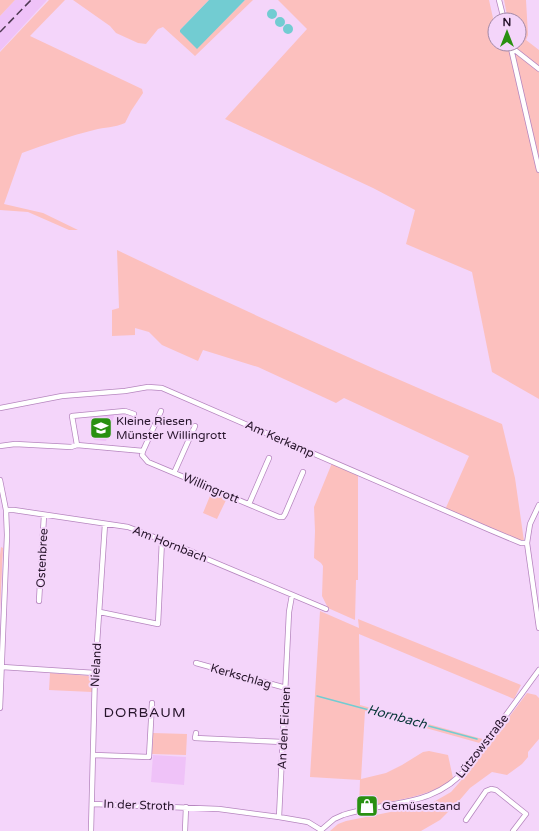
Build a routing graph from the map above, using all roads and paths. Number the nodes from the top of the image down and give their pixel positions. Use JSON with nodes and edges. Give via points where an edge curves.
{"nodes":[{"id":1,"x":499,"y":0,"type":"edge"},
{"id":2,"x":502,"y":12,"type":"edge"},
{"id":3,"x":511,"y":52,"type":"edge"},
{"id":4,"x":518,"y":52,"type":"edge"},
{"id":5,"x":539,"y":69,"type":"edge"},
{"id":6,"x":539,"y":170,"type":"edge"},
{"id":7,"x":0,"y":408,"type":"edge"},
{"id":8,"x":161,"y":411,"type":"dead end"},
{"id":9,"x":134,"y":414,"type":"dead end"},
{"id":10,"x":195,"y":426,"type":"dead end"},
{"id":11,"x":77,"y":445,"type":"junction"},
{"id":12,"x":0,"y":446,"type":"edge"},
{"id":13,"x":143,"y":451,"type":"junction"},
{"id":14,"x":269,"y":458,"type":"dead end"},
{"id":15,"x":174,"y":472,"type":"junction"},
{"id":16,"x":303,"y":472,"type":"dead end"},
{"id":17,"x":0,"y":480,"type":"edge"},
{"id":18,"x":249,"y":504,"type":"junction"},
{"id":19,"x":539,"y":505,"type":"edge"},
{"id":20,"x":6,"y":510,"type":"junction"},
{"id":21,"x":44,"y":515,"type":"junction"},
{"id":22,"x":105,"y":524,"type":"junction"},
{"id":23,"x":162,"y":540,"type":"junction"},
{"id":24,"x":527,"y":543,"type":"junction"},
{"id":25,"x":292,"y":595,"type":"junction"},
{"id":26,"x":39,"y":601,"type":"dead end"},
{"id":27,"x":326,"y":610,"type":"dead end"},
{"id":28,"x":100,"y":612,"type":"junction"},
{"id":29,"x":539,"y":628,"type":"edge"},
{"id":30,"x":196,"y":663,"type":"dead end"},
{"id":31,"x":2,"y":667,"type":"junction"},
{"id":32,"x":539,"y":670,"type":"edge"},
{"id":33,"x":95,"y":673,"type":"junction"},
{"id":34,"x":286,"y":688,"type":"junction"},
{"id":35,"x":152,"y":703,"type":"dead end"},
{"id":36,"x":0,"y":708,"type":"edge"},
{"id":37,"x":196,"y":734,"type":"dead end"},
{"id":38,"x":283,"y":742,"type":"junction"},
{"id":39,"x":94,"y":755,"type":"junction"},
{"id":40,"x":93,"y":804,"type":"junction"},
{"id":41,"x":186,"y":807,"type":"junction"},
{"id":42,"x":279,"y":817,"type":"junction"},
{"id":43,"x":466,"y":820,"type":"dead end"},
{"id":44,"x":321,"y":830,"type":"edge"},
{"id":45,"x":91,"y":831,"type":"edge"},
{"id":46,"x":185,"y":831,"type":"edge"},
{"id":47,"x":514,"y":831,"type":"edge"}],
"edges":[{"from":1,"to":2,"type":"street"},
{"from":3,"to":6,"type":"street"},
{"from":4,"to":5,"type":"street"},
{"from":7,"to":24,"type":"street","name":"Am Kerkamp","via":[[62,396],[148,387],[162,388],[490,530]]},
{"from":8,"to":13,"type":"street"},
{"from":9,"to":11,"type":"street","via":[[125,411],[72,416]]},
{"from":10,"to":15,"type":"street","name":"Willingrott"},
{"from":11,"to":12,"type":"street","via":[[72,448],[15,444]]},
{"from":11,"to":13,"type":"street"},
{"from":13,"to":15,"type":"street","name":"Willingrott","via":[[142,455],[148,462]]},
{"from":14,"to":18,"type":"street","name":"Willingrott"},
{"from":15,"to":18,"type":"street","name":"Willingrott"},
{"from":16,"to":18,"type":"street","name":"Willingrott","via":[[283,517]]},
{"from":17,"to":20,"type":"street"},
{"from":19,"to":24,"type":"street","via":[[530,524]]},
{"from":20,"to":21,"type":"street","name":"Am Hornbach"},
{"from":20,"to":31,"type":"street"},
{"from":21,"to":22,"type":"street","name":"Am Hornbach"},
{"from":21,"to":26,"type":"street","name":"Ostenbree"},
{"from":22,"to":23,"type":"street","name":"Am Hornbach","via":[[128,527]]},
{"from":22,"to":28,"type":"street","name":"Nieland"},
{"from":23,"to":25,"type":"street","name":"Am Hornbach"},
{"from":23,"to":28,"type":"street","via":[[158,624]]},
{"from":24,"to":29,"type":"street"},
{"from":25,"to":27,"type":"street","name":"Am Hornbach"},
{"from":25,"to":34,"type":"street","name":"An den Eichen"},
{"from":28,"to":33,"type":"street","name":"Nieland"},
{"from":30,"to":34,"type":"street","name":"Kerkschlag"},
{"from":31,"to":33,"type":"street"},
{"from":31,"to":36,"type":"street"},
{"from":32,"to":44,"type":"street","name":"Lützowstraße","via":[[468,767],[448,787],[426,797],[343,815]]},
{"from":33,"to":39,"type":"street","name":"Nieland"},
{"from":34,"to":38,"type":"street","name":"An den Eichen"},
{"from":35,"to":39,"type":"street","via":[[149,757]]},
{"from":37,"to":38,"type":"street","via":[[195,738]]},
{"from":38,"to":42,"type":"street","name":"An den Eichen"},
{"from":39,"to":40,"type":"street","name":"Nieland"},
{"from":40,"to":41,"type":"street","name":"In der Stroth"},
{"from":40,"to":45,"type":"street","name":"Nieland"},
{"from":41,"to":42,"type":"street","name":"In der Stroth","via":[[227,809]]},
{"from":41,"to":46,"type":"street","name":"In der Stroth"},
{"from":42,"to":44,"type":"street","via":[[308,822]]},
{"from":43,"to":47,"type":"street","via":[[486,791],[496,790],[526,814]]}]}
